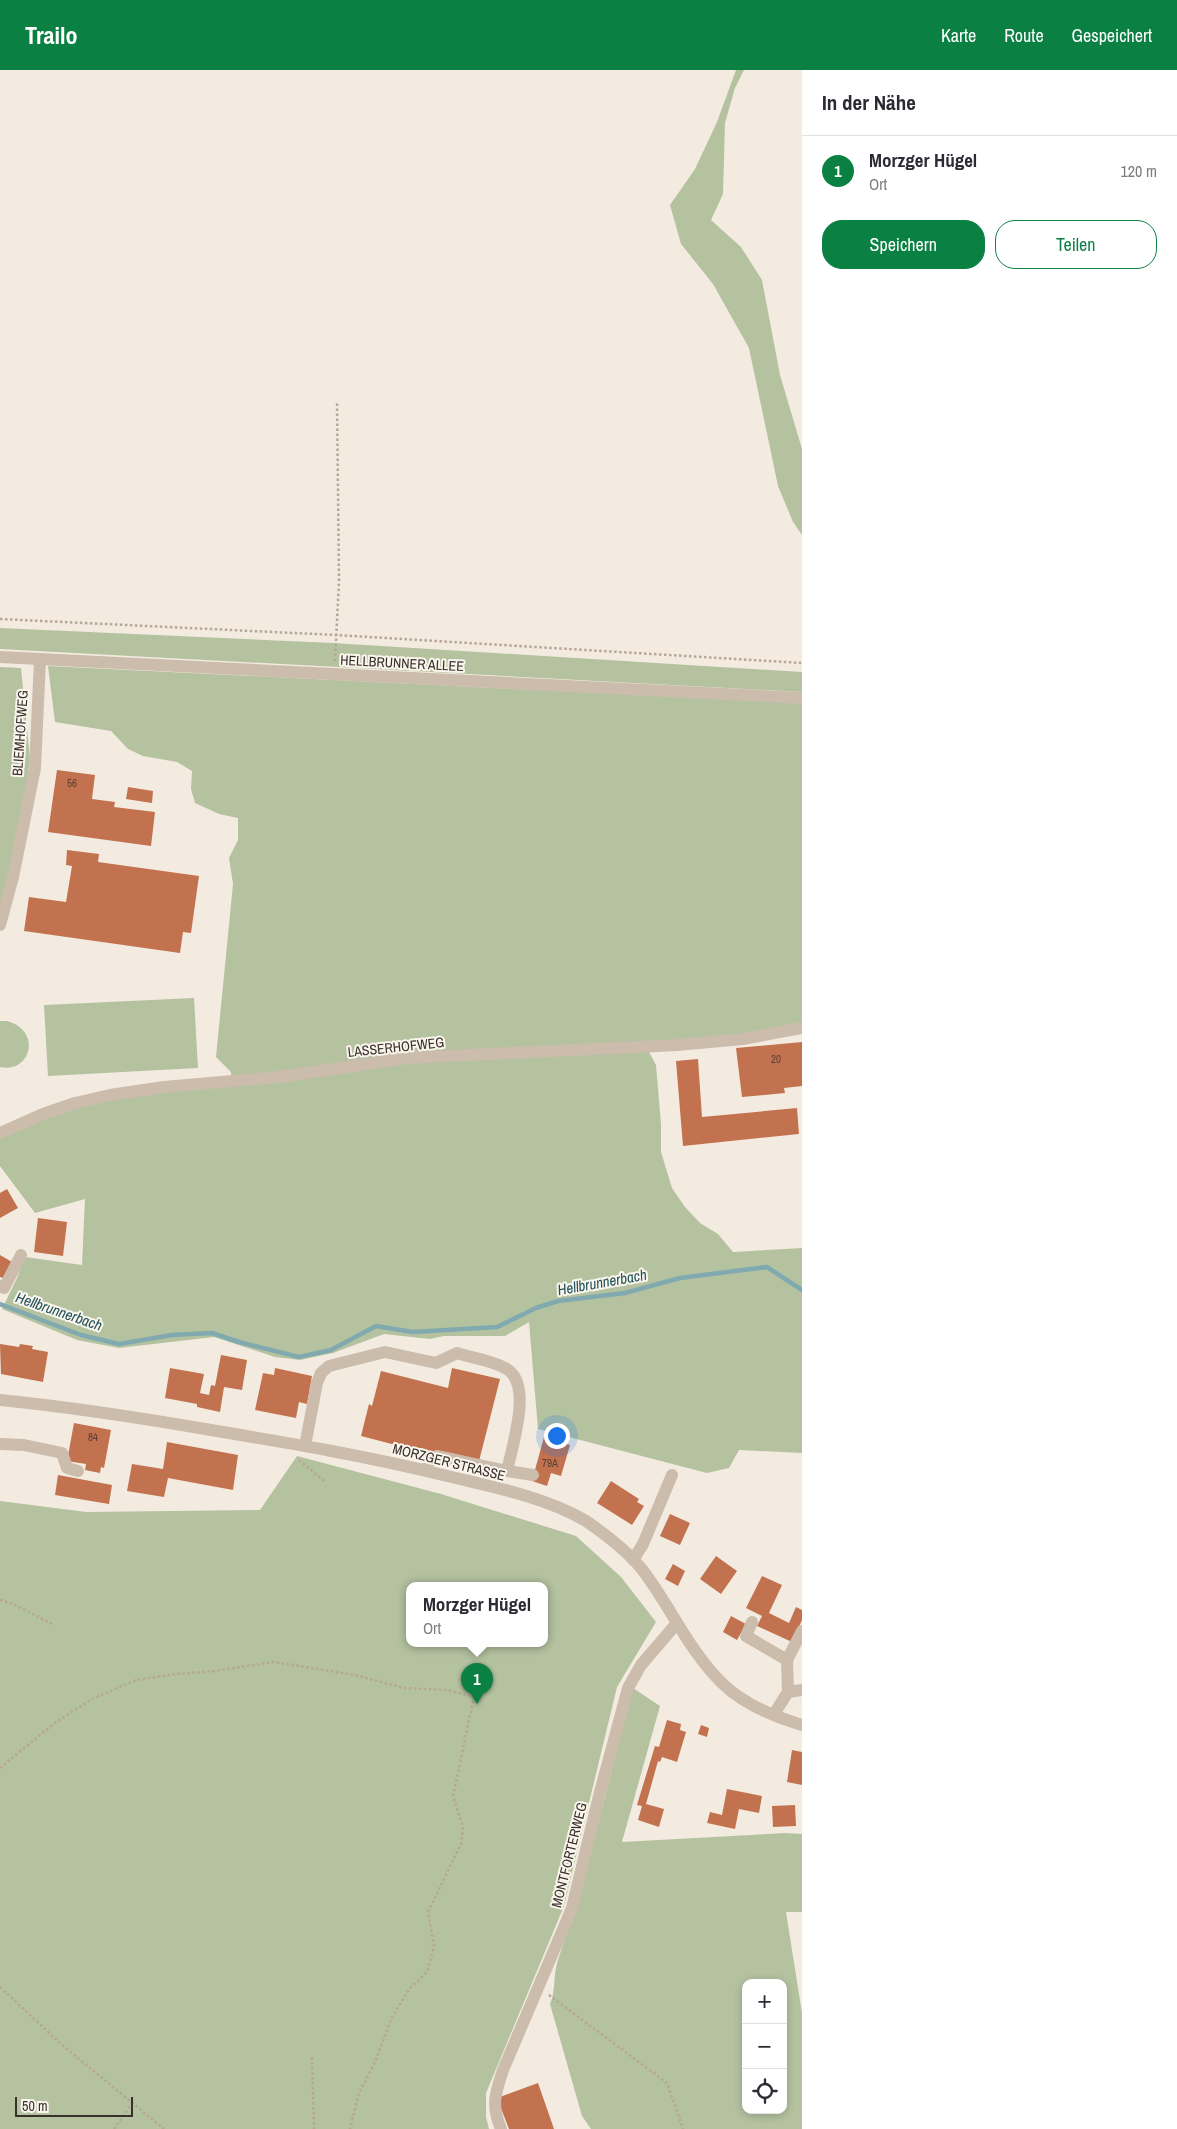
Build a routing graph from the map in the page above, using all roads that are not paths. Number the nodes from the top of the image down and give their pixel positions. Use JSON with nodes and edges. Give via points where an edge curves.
{"nodes":[{"id":1,"x":0,"y":657,"type":"edge"},
{"id":2,"x":40,"y":660,"type":"junction"},
{"id":3,"x":802,"y":698,"type":"edge"},
{"id":4,"x":0,"y":925,"type":"edge"},
{"id":5,"x":802,"y":1028,"type":"edge"},
{"id":6,"x":0,"y":1133,"type":"edge"},
{"id":7,"x":21,"y":1255,"type":"dead end"},
{"id":8,"x":0,"y":1286,"type":"edge"},
{"id":9,"x":0,"y":1400,"type":"edge"},
{"id":10,"x":0,"y":1444,"type":"edge"},
{"id":11,"x":305,"y":1446,"type":"junction"},
{"id":12,"x":78,"y":1471,"type":"dead end"},
{"id":13,"x":426,"y":1471,"type":"junction"},
{"id":14,"x":507,"y":1471,"type":"junction"},
{"id":15,"x":533,"y":1475,"type":"dead end"},
{"id":16,"x":672,"y":1475,"type":"dead end"},
{"id":17,"x":633,"y":1560,"type":"junction"},
{"id":18,"x":752,"y":1622,"type":"dead end"},
{"id":19,"x":677,"y":1623,"type":"junction"},
{"id":20,"x":802,"y":1631,"type":"edge"},
{"id":21,"x":786,"y":1660,"type":"junction"},
{"id":22,"x":802,"y":1690,"type":"edge"},
{"id":23,"x":788,"y":1692,"type":"junction"},
{"id":24,"x":774,"y":1714,"type":"junction"},
{"id":25,"x":802,"y":1725,"type":"edge"},
{"id":26,"x":501,"y":2129,"type":"edge"}],
"edges":[{"from":1,"to":2,"type":"street","name":"HELLBRUNNER ALLEE"},
{"from":2,"to":3,"type":"street","name":"HELLBRUNNER ALLEE"},
{"from":2,"to":4,"type":"street","name":"BLIEMHOFWEG","via":[[35,768]]},
{"from":5,"to":6,"type":"street","name":"LASSERHOFWEG","via":[[743,1039],[677,1045],[408,1058],[279,1077],[164,1087],[75,1103]]},
{"from":7,"to":8,"type":"street","via":[[4,1288]]},
{"from":9,"to":11,"type":"street","name":"MORZGER STRASSE","via":[[66,1406]]},
{"from":10,"to":12,"type":"street","via":[[62,1453],[67,1468]]},
{"from":11,"to":13,"type":"street","name":"MORZGER STRASSE"},
{"from":11,"to":14,"type":"street","via":[[317,1383],[329,1366],[386,1352],[436,1362],[457,1353],[506,1368],[518,1383],[519,1409]]},
{"from":13,"to":14,"type":"street","via":[[429,1461],[438,1456]]},
{"from":13,"to":17,"type":"street","name":"MORZGER STRASSE","via":[[530,1498],[565,1511],[606,1535]]},
{"from":14,"to":15,"type":"street"},
{"from":16,"to":17,"type":"street"},
{"from":17,"to":19,"type":"street","name":"MORZGER STRASSE"},
{"from":18,"to":21,"type":"street","via":[[746,1636]]},
{"from":19,"to":24,"type":"street","name":"MORZGER STRASSE","via":[[696,1654],[724,1685]]},
{"from":19,"to":26,"type":"street","name":"MONTFORTERWEG","via":[[642,1665],[628,1688],[572,1908],[494,2097],[495,2116]]},
{"from":20,"to":21,"type":"street"},
{"from":21,"to":23,"type":"street"},
{"from":22,"to":23,"type":"street"},
{"from":23,"to":24,"type":"street"},
{"from":24,"to":25,"type":"street","name":"MORZGER STRASSE"}]}
